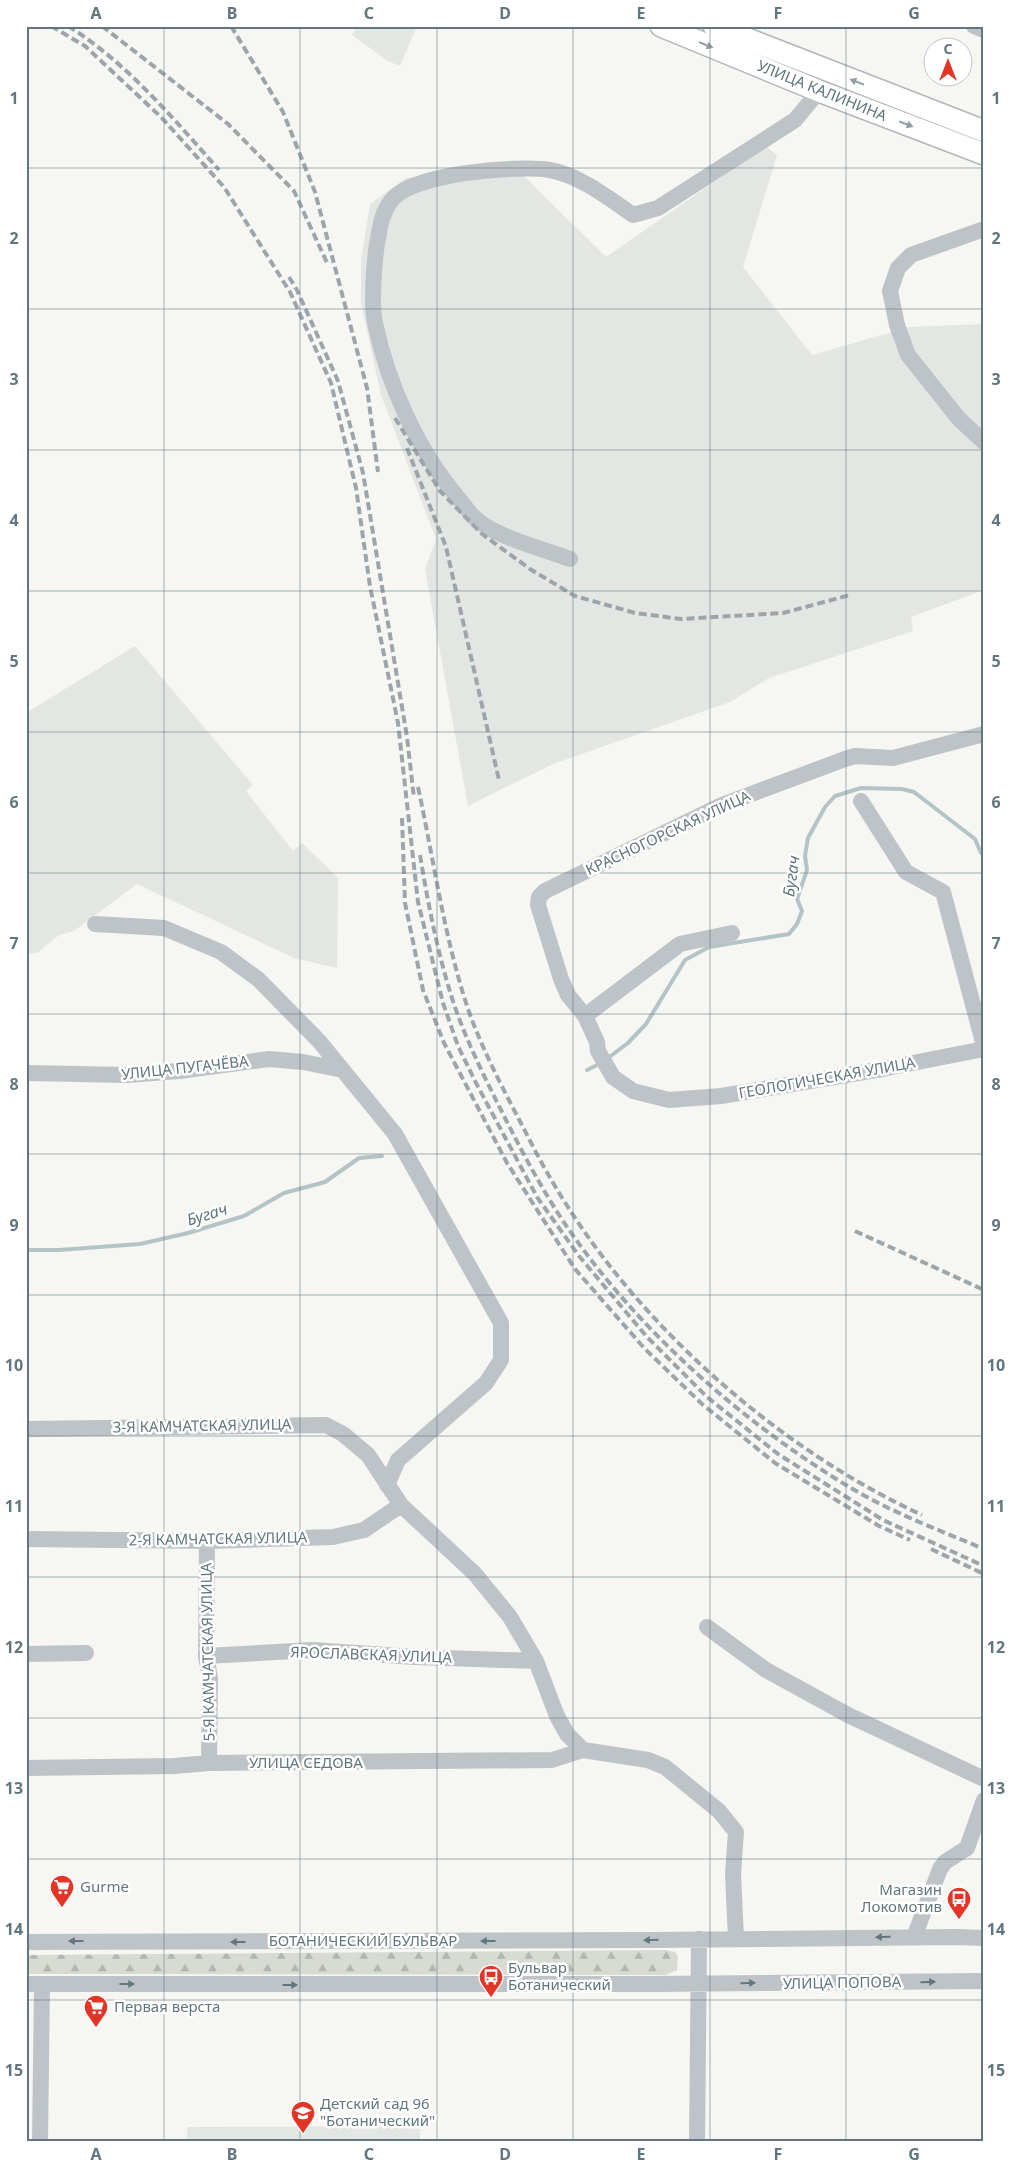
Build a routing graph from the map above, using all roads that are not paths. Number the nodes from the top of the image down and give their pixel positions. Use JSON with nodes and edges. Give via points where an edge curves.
{"nodes":[{"id":1,"x":661,"y":26,"type":"edge"},
{"id":2,"x":714,"y":26,"type":"edge"},
{"id":3,"x":974,"y":26,"type":"edge"},
{"id":4,"x":984,"y":30,"type":"edge"},
{"id":5,"x":819,"y":91,"type":"junction"},
{"id":6,"x":984,"y":131,"type":"edge"},
{"id":7,"x":984,"y":154,"type":"edge"},
{"id":8,"x":984,"y":229,"type":"edge"},
{"id":9,"x":984,"y":442,"type":"edge"},
{"id":10,"x":570,"y":558,"type":"dead end"},
{"id":11,"x":984,"y":734,"type":"edge"},
{"id":12,"x":861,"y":801,"type":"dead end"},
{"id":13,"x":95,"y":924,"type":"dead end"},
{"id":14,"x":732,"y":933,"type":"dead end"},
{"id":15,"x":585,"y":1016,"type":"junction"},
{"id":16,"x":984,"y":1047,"type":"edge"},
{"id":17,"x":343,"y":1070,"type":"junction"},
{"id":18,"x":26,"y":1074,"type":"edge"},
{"id":19,"x":670,"y":1100,"type":"joint"},
{"id":20,"x":26,"y":1429,"type":"edge"},
{"id":21,"x":387,"y":1485,"type":"junction"},
{"id":22,"x":400,"y":1505,"type":"junction"},
{"id":23,"x":26,"y":1539,"type":"edge"},
{"id":24,"x":207,"y":1541,"type":"junction"},
{"id":25,"x":707,"y":1627,"type":"dead end"},
{"id":26,"x":86,"y":1653,"type":"dead end"},
{"id":27,"x":26,"y":1654,"type":"edge"},
{"id":28,"x":206,"y":1656,"type":"junction"},
{"id":29,"x":536,"y":1661,"type":"junction"},
{"id":30,"x":583,"y":1750,"type":"junction"},
{"id":31,"x":209,"y":1763,"type":"junction"},
{"id":32,"x":26,"y":1768,"type":"edge"},
{"id":33,"x":984,"y":1779,"type":"edge"},
{"id":34,"x":984,"y":1800,"type":"edge"},
{"id":35,"x":914,"y":1937,"type":"junction"},
{"id":36,"x":984,"y":1938,"type":"edge"},
{"id":37,"x":700,"y":1939,"type":"junction"},
{"id":38,"x":736,"y":1939,"type":"junction"},
{"id":39,"x":26,"y":1942,"type":"edge"},
{"id":40,"x":984,"y":1981,"type":"edge"},
{"id":41,"x":34,"y":1984,"type":"edge"},
{"id":42,"x":699,"y":1984,"type":"junction"},
{"id":43,"x":40,"y":2142,"type":"edge"},
{"id":44,"x":697,"y":2142,"type":"edge"}],
"edges":[{"from":1,"to":5,"type":"main road","name":"УЛИЦА КАЛИНИНА","one_way":true},
{"from":6,"to":2,"type":"main road","name":"УЛИЦА КАЛИНИНА","one_way":true},
{"from":3,"to":4,"type":"street"},
{"from":5,"to":7,"type":"main road","name":"УЛИЦА КАЛИНИНА","one_way":true},
{"from":5,"to":10,"type":"street","via":[[795,120],[658,208],[633,215],[590,186],[552,170],[510,168],[438,178],[402,191],[392,200],[382,218],[374,261],[374,321],[389,370],[420,444],[477,520],[503,535]]},
{"from":8,"to":9,"type":"street","via":[[911,255],[898,268],[890,291],[897,326],[908,356],[959,419]]},
{"from":11,"to":15,"type":"street","name":"КРАСНОГОРСКАЯ УЛИЦА","via":[[893,758],[856,756],[845,759],[722,805],[544,891],[538,905],[561,979],[568,996]]},
{"from":12,"to":16,"type":"street","via":[[906,872],[944,892]]},
{"from":13,"to":17,"type":"street","via":[[164,928],[221,952],[258,979]]},
{"from":14,"to":15,"type":"street","via":[[680,944]]},
{"from":15,"to":19,"type":"street","name":"КРАСНОГОРСКАЯ УЛИЦА","via":[[598,1051],[614,1077],[633,1091]]},
{"from":16,"to":19,"type":"street","name":"ГЕОЛОГИЧЕСКАЯ УЛИЦА","via":[[882,1069],[730,1095]]},
{"from":17,"to":18,"type":"street","name":"УЛИЦА ПУГАЧЁВА","via":[[269,1059],[127,1075]]},
{"from":17,"to":21,"type":"street","via":[[395,1134],[501,1323],[501,1360],[486,1383],[398,1460]]},
{"from":20,"to":21,"type":"street","name":"3-Я КАМЧАТСКАЯ УЛИЦА","via":[[326,1425],[343,1434],[368,1455]]},
{"from":21,"to":22,"type":"street","name":"3-Я КАМЧАТСКАЯ УЛИЦА"},
{"from":22,"to":24,"type":"street","name":"2-Я КАМЧАТСКАЯ УЛИЦА","via":[[375,1524],[353,1534]]},
{"from":22,"to":29,"type":"street","name":"3-Я КАМЧАТСКАЯ УЛИЦА","via":[[474,1574],[510,1617]]},
{"from":23,"to":24,"type":"street","name":"2-Я КАМЧАТСКАЯ УЛИЦА"},
{"from":24,"to":28,"type":"street","name":"5-Я КАМЧАТСКАЯ УЛИЦА"},
{"from":25,"to":33,"type":"street","via":[[766,1670],[848,1715]]},
{"from":26,"to":27,"type":"street"},
{"from":28,"to":29,"type":"street","name":"ЯРОСЛАВСКАЯ УЛИЦА","via":[[312,1650]]},
{"from":28,"to":31,"type":"street","name":"5-Я КАМЧАТСКАЯ УЛИЦА","via":[[210,1678]]},
{"from":29,"to":30,"type":"street","name":"3-Я КАМЧАТСКАЯ УЛИЦА","via":[[557,1716],[567,1734]]},
{"from":30,"to":31,"type":"street","name":"УЛИЦА СЕДОВА","via":[[552,1760]]},
{"from":30,"to":38,"type":"street","via":[[648,1760],[665,1766],[719,1811],[736,1832]]},
{"from":31,"to":32,"type":"street","name":"УЛИЦА СЕДОВА"},
{"from":34,"to":35,"type":"street","via":[[967,1848],[940,1869]]},
{"from":35,"to":36,"type":"street"},
{"from":35,"to":38,"type":"street","one_way":true},
{"from":37,"to":38,"type":"street"},
{"from":37,"to":39,"type":"street","name":"БОТАНИЧЕСКИЙ БУЛЬВАР","one_way":true},
{"from":37,"to":42,"type":"street"},
{"from":42,"to":40,"type":"street","name":"УЛИЦА ПОПОВА","one_way":true},
{"from":41,"to":42,"type":"street","one_way":true},
{"from":41,"to":43,"type":"street"},
{"from":42,"to":44,"type":"street"}]}
